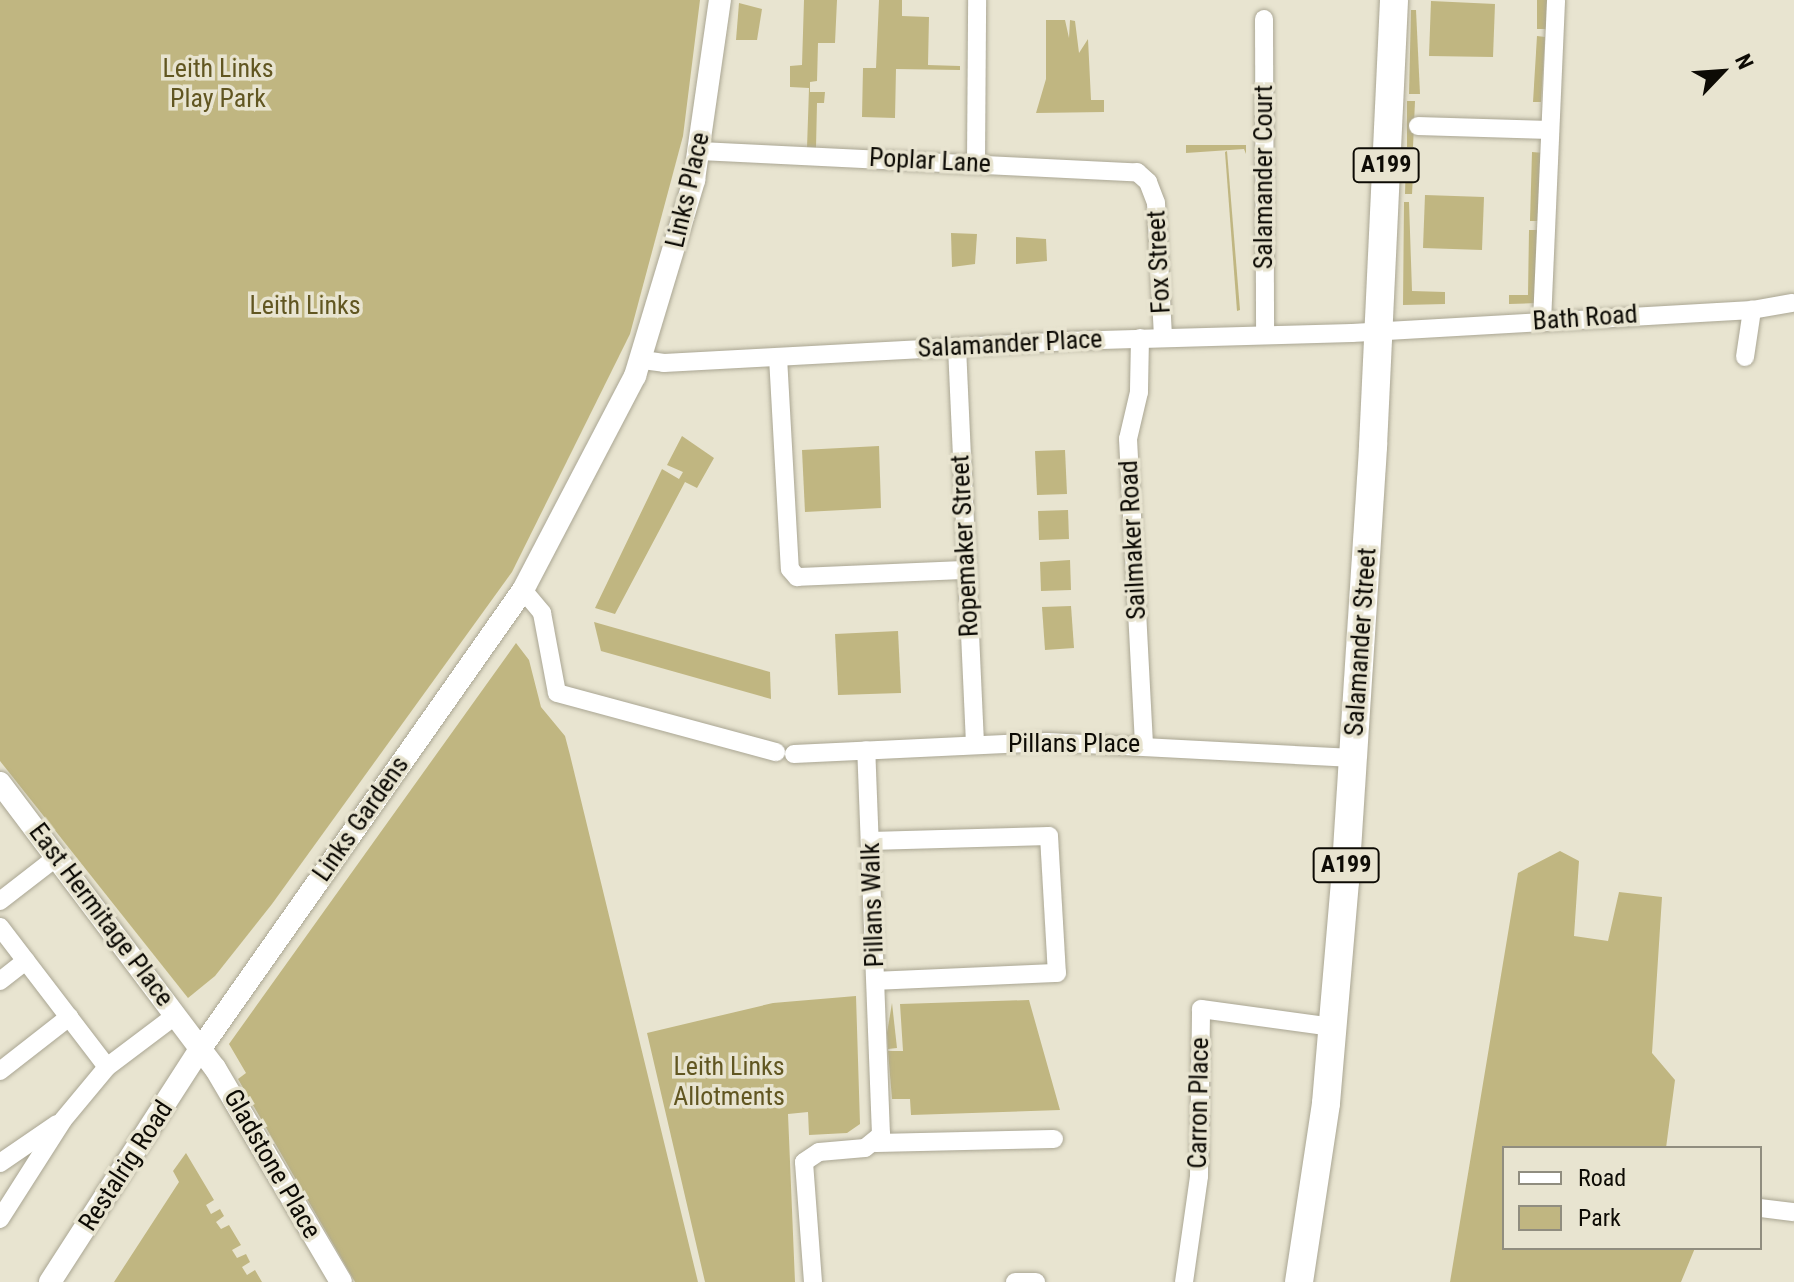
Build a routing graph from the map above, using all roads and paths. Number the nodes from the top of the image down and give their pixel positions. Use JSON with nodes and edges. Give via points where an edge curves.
{"nodes":[{"id":1,"x":720,"y":0,"type":"edge"},
{"id":2,"x":977,"y":0,"type":"edge"},
{"id":3,"x":1394,"y":0,"type":"edge"},
{"id":4,"x":1556,"y":0,"type":"edge"},
{"id":5,"x":1264,"y":19,"type":"dead end"},
{"id":6,"x":1418,"y":126,"type":"dead end"},
{"id":7,"x":1549,"y":130,"type":"junction"},
{"id":8,"x":700,"y":151,"type":"junction"},
{"id":9,"x":976,"y":163,"type":"junction"},
{"id":10,"x":1152,"y":188,"type":"joint"},
{"id":11,"x":1792,"y":303,"type":"edge"},
{"id":12,"x":1752,"y":310,"type":"junction"},
{"id":13,"x":1542,"y":322,"type":"junction"},
{"id":14,"x":1378,"y":331,"type":"junction"},
{"id":15,"x":1265,"y":335,"type":"junction"},
{"id":16,"x":1163,"y":337,"type":"junction"},
{"id":17,"x":1140,"y":338,"type":"junction"},
{"id":18,"x":957,"y":347,"type":"junction"},
{"id":19,"x":778,"y":357,"type":"junction"},
{"id":20,"x":1745,"y":357,"type":"dead end"},
{"id":21,"x":639,"y":368,"type":"junction"},
{"id":22,"x":966,"y":570,"type":"junction"},
{"id":23,"x":523,"y":590,"type":"junction"},
{"id":24,"x":1144,"y":744,"type":"junction"},
{"id":25,"x":975,"y":745,"type":"junction"},
{"id":26,"x":866,"y":750,"type":"junction"},
{"id":27,"x":1354,"y":758,"type":"junction"},
{"id":28,"x":0,"y":783,"type":"edge"},
{"id":29,"x":870,"y":841,"type":"junction"},
{"id":30,"x":57,"y":857,"type":"junction"},
{"id":31,"x":0,"y":901,"type":"edge"},
{"id":32,"x":0,"y":927,"type":"edge"},
{"id":33,"x":26,"y":961,"type":"junction"},
{"id":34,"x":0,"y":981,"type":"edge"},
{"id":35,"x":876,"y":981,"type":"junction"},
{"id":36,"x":176,"y":1015,"type":"junction"},
{"id":37,"x":69,"y":1017,"type":"junction"},
{"id":38,"x":1333,"y":1027,"type":"junction"},
{"id":39,"x":201,"y":1048,"type":"junction"},
{"id":40,"x":107,"y":1067,"type":"junction"},
{"id":41,"x":0,"y":1071,"type":"edge"},
{"id":42,"x":63,"y":1120,"type":"junction"},
{"id":43,"x":1054,"y":1139,"type":"dead end"},
{"id":44,"x":875,"y":1143,"type":"junction"},
{"id":45,"x":0,"y":1163,"type":"edge"},
{"id":46,"x":1762,"y":1208,"type":"edge"},
{"id":47,"x":1794,"y":1212,"type":"edge"},
{"id":48,"x":0,"y":1219,"type":"edge"},
{"id":49,"x":50,"y":1282,"type":"edge"},
{"id":50,"x":341,"y":1282,"type":"edge"},
{"id":51,"x":813,"y":1282,"type":"edge"},
{"id":52,"x":1015,"y":1282,"type":"edge"},
{"id":53,"x":1036,"y":1282,"type":"edge"},
{"id":54,"x":1184,"y":1282,"type":"edge"},
{"id":55,"x":1299,"y":1282,"type":"edge"}],
"edges":[{"from":1,"to":8,"type":"street","name":"Links Place"},
{"from":2,"to":9,"type":"street"},
{"from":3,"to":14,"type":"main road","name":"Salamander Street","number":"A199"},
{"from":4,"to":7,"type":"street"},
{"from":5,"to":15,"type":"street","name":"Salamander Court"},
{"from":6,"to":7,"type":"street"},
{"from":7,"to":13,"type":"street"},
{"from":8,"to":9,"type":"street","name":"Poplar Lane"},
{"from":8,"to":21,"type":"street","name":"Links Place"},
{"from":9,"to":10,"type":"street","name":"Poplar Lane","via":[[1130,170]]},
{"from":10,"to":16,"type":"street","name":"Fox Street"},
{"from":11,"to":12,"type":"street","name":"Bath Road"},
{"from":12,"to":13,"type":"street","name":"Bath Road"},
{"from":12,"to":20,"type":"street"},
{"from":13,"to":14,"type":"street","name":"Bath Road"},
{"from":14,"to":15,"type":"street","name":"Salamander Place"},
{"from":14,"to":27,"type":"main road","name":"Salamander Street","number":"A199"},
{"from":15,"to":16,"type":"street","name":"Salamander Place"},
{"from":16,"to":17,"type":"street","name":"Salamander Place"},
{"from":17,"to":18,"type":"street","name":"Salamander Place"},
{"from":17,"to":24,"type":"street","name":"Sailmaker Road","via":[[1139,392],[1128,439]]},
{"from":18,"to":19,"type":"street","name":"Salamander Place"},
{"from":18,"to":22,"type":"street","name":"Ropemaker Street"},
{"from":19,"to":21,"type":"street","name":"Salamander Place"},
{"from":19,"to":22,"type":"street","via":[[790,569],[797,577]]},
{"from":21,"to":23,"type":"street","name":"Links Gardens"},
{"from":22,"to":25,"type":"street","name":"Ropemaker Street"},
{"from":23,"to":26,"type":"street","name":"Pillans Place","via":[[542,613],[557,693],[785,753]]},
{"from":23,"to":39,"type":"street","name":"Links Gardens"},
{"from":24,"to":25,"type":"street","name":"Pillans Place"},
{"from":24,"to":27,"type":"street","name":"Pillans Place"},
{"from":25,"to":26,"type":"street","name":"Pillans Place"},
{"from":26,"to":29,"type":"street","name":"Pillans Walk"},
{"from":27,"to":38,"type":"main road","name":"Salamander Street","number":"A199"},
{"from":28,"to":30,"type":"street","name":"East Hermitage Place"},
{"from":29,"to":35,"type":"street","name":"Pillans Walk"},
{"from":29,"to":35,"type":"street","via":[[1049,836],[1057,973]]},
{"from":30,"to":31,"type":"street"},
{"from":30,"to":36,"type":"street","name":"East Hermitage Place"},
{"from":32,"to":33,"type":"street"},
{"from":33,"to":34,"type":"street"},
{"from":33,"to":37,"type":"street"},
{"from":35,"to":44,"type":"street","name":"Pillans Walk","via":[[881,1135]]},
{"from":36,"to":39,"type":"street","name":"East Hermitage Place"},
{"from":36,"to":40,"type":"street"},
{"from":37,"to":40,"type":"street"},
{"from":37,"to":41,"type":"street"},
{"from":38,"to":54,"type":"street","name":"Carron Place","via":[[1201,1009],[1199,1176]]},
{"from":38,"to":55,"type":"main road","name":"Salamander Street","number":"A199"},
{"from":39,"to":49,"type":"street","name":"Restalrig Road"},
{"from":39,"to":50,"type":"street","name":"Gladstone Place"},
{"from":40,"to":42,"type":"street"},
{"from":42,"to":45,"type":"street"},
{"from":42,"to":48,"type":"street"},
{"from":43,"to":44,"type":"street"},
{"from":44,"to":51,"type":"street","via":[[819,1152],[804,1162]]},
{"from":46,"to":47,"type":"street"},
{"from":52,"to":53,"type":"street"}]}
